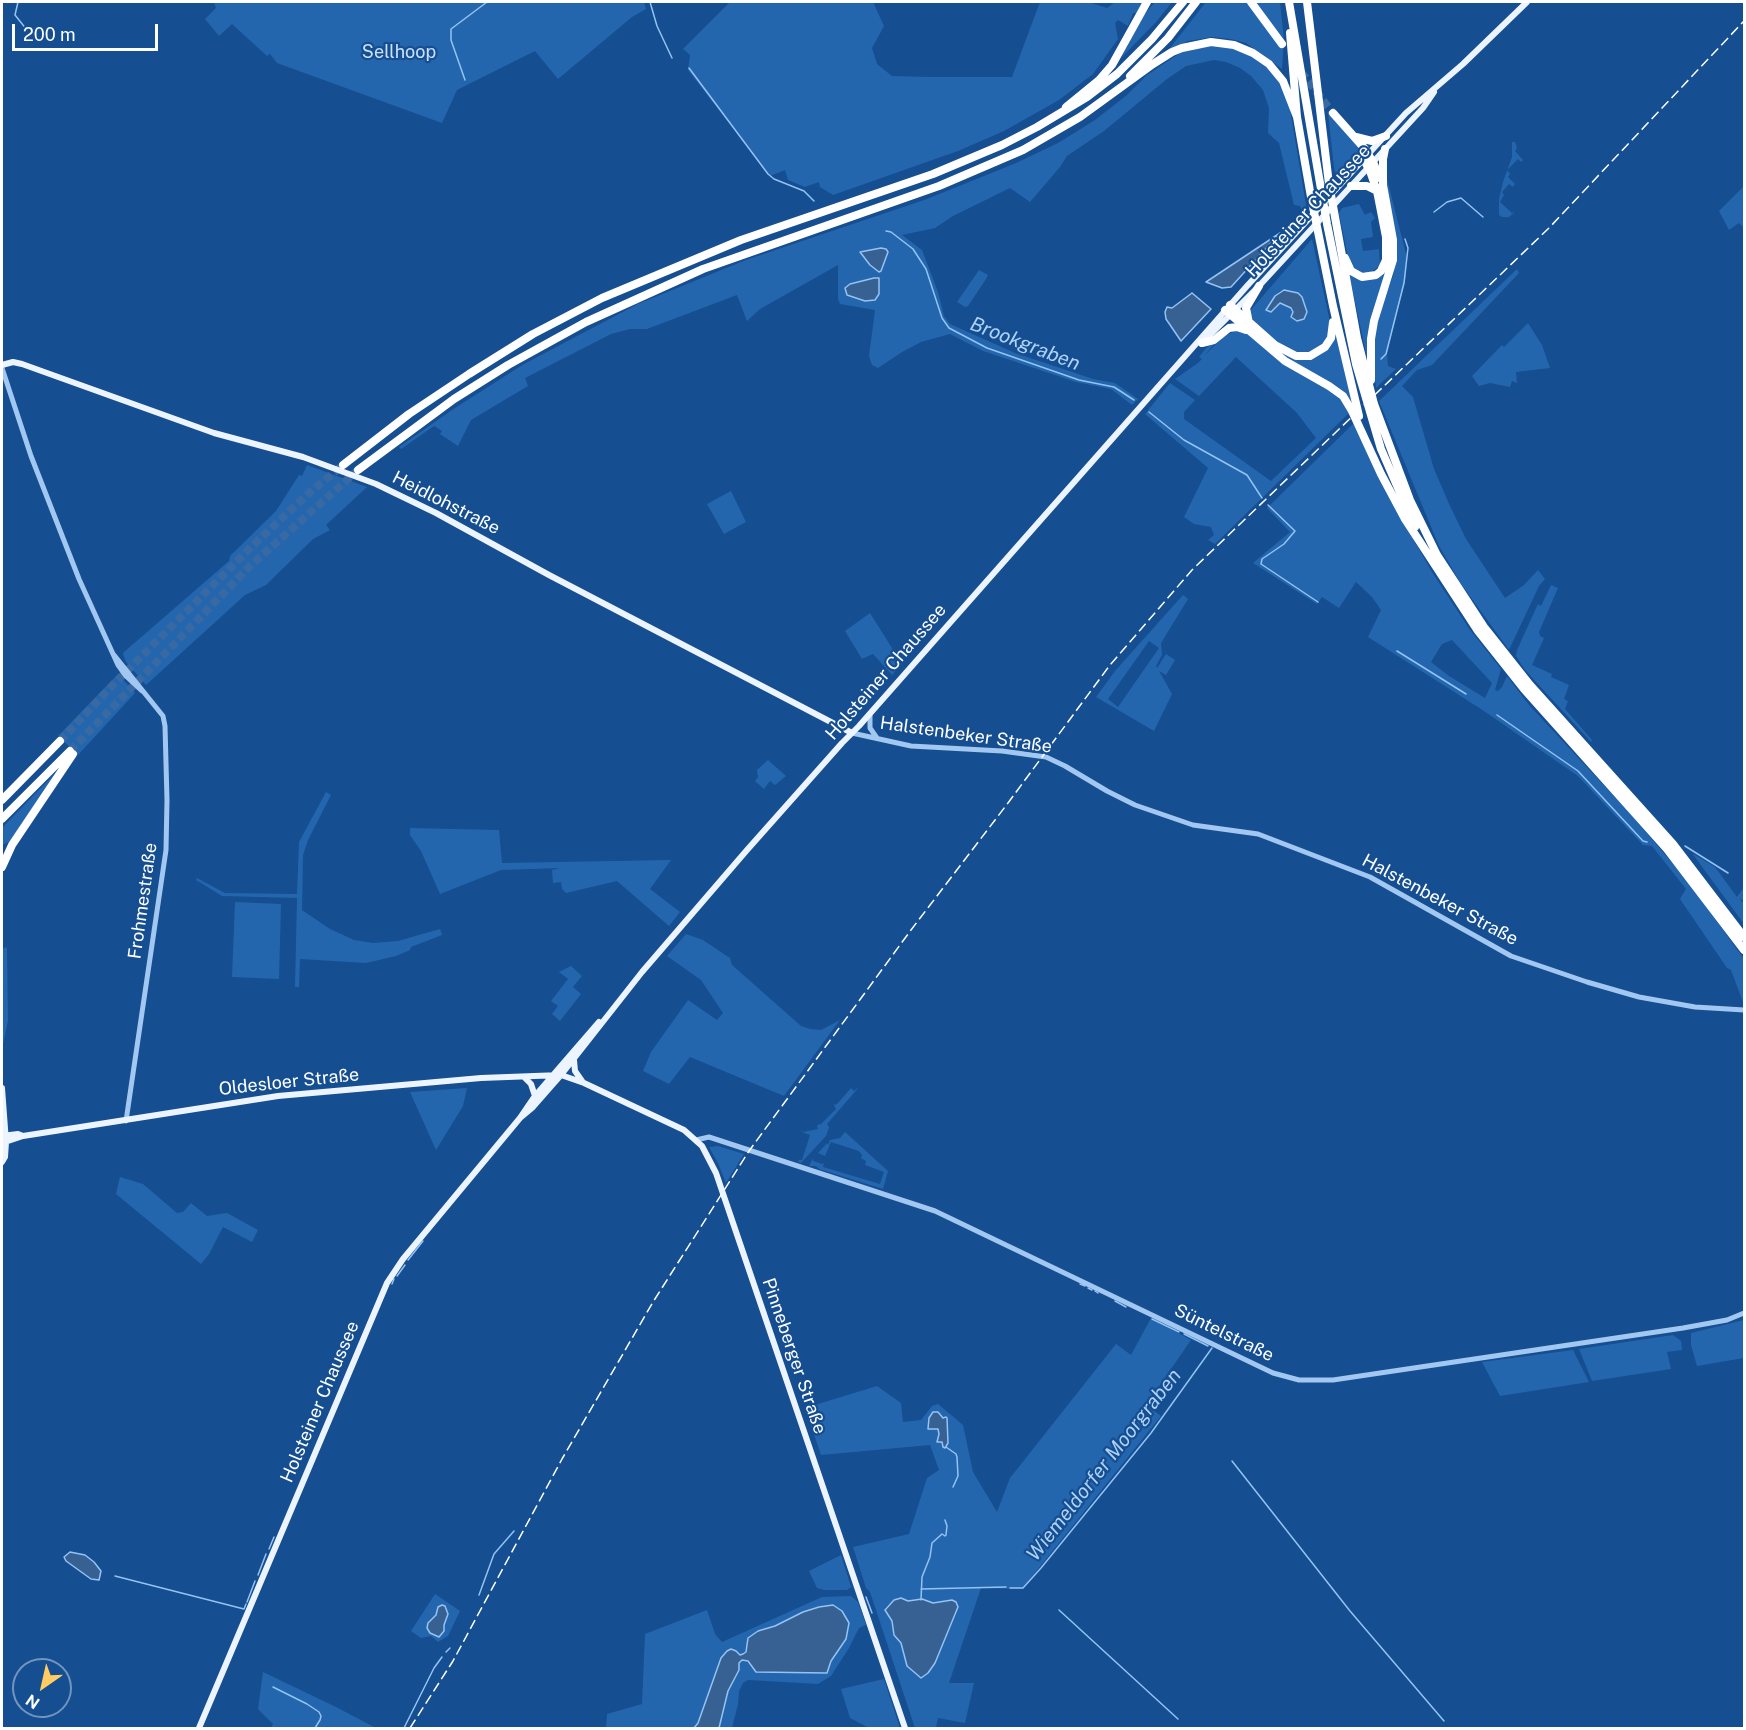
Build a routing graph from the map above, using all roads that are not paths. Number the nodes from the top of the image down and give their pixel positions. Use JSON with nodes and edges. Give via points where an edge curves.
{"nodes":[{"id":1,"x":1148,"y":2,"type":"edge"},
{"id":2,"x":1183,"y":2,"type":"edge"},
{"id":3,"x":1196,"y":2,"type":"edge"},
{"id":4,"x":1251,"y":2,"type":"edge"},
{"id":5,"x":1289,"y":2,"type":"edge"},
{"id":6,"x":1307,"y":2,"type":"edge"},
{"id":7,"x":1527,"y":2,"type":"edge"},
{"id":8,"x":1291,"y":12,"type":"junction"},
{"id":9,"x":1282,"y":44,"type":"dead end"},
{"id":10,"x":1438,"y":87,"type":"junction"},
{"id":11,"x":1333,"y":113,"type":"tunnel mouth"},
{"id":12,"x":1056,"y":116,"type":"junction"},
{"id":13,"x":1080,"y":117,"type":"junction"},
{"id":14,"x":1297,"y":117,"type":"junction"},
{"id":15,"x":1355,"y":136,"type":"junction"},
{"id":16,"x":1386,"y":136,"type":"junction"},
{"id":17,"x":1385,"y":149,"type":"junction"},
{"id":18,"x":1369,"y":161,"type":"junction"},
{"id":19,"x":1351,"y":186,"type":"junction"},
{"id":20,"x":1380,"y":188,"type":"junction"},
{"id":21,"x":1337,"y":234,"type":"junction"},
{"id":22,"x":1259,"y":286,"type":"junction"},
{"id":23,"x":1333,"y":306,"type":"junction"},
{"id":24,"x":1230,"y":310,"type":"junction"},
{"id":25,"x":1249,"y":327,"type":"junction"},
{"id":26,"x":1202,"y":343,"type":"junction"},
{"id":27,"x":1193,"y":349,"type":"junction"},
{"id":28,"x":2,"y":366,"type":"edge"},
{"id":29,"x":1368,"y":397,"type":"junction"},
{"id":30,"x":1371,"y":407,"type":"junction"},
{"id":31,"x":1354,"y":409,"type":"junction"},
{"id":32,"x":343,"y":465,"type":"tunnel mouth"},
{"id":33,"x":358,"y":470,"type":"tunnel mouth"},
{"id":34,"x":1431,"y":557,"type":"junction"},
{"id":35,"x":870,"y":714,"type":"junction"},
{"id":36,"x":852,"y":733,"type":"junction"},
{"id":37,"x":878,"y":739,"type":"junction"},
{"id":38,"x":60,"y":741,"type":"tunnel mouth"},
{"id":39,"x":2,"y":800,"type":"edge"},
{"id":40,"x":2,"y":819,"type":"edge"},
{"id":41,"x":12,"y":845,"type":"junction"},
{"id":42,"x":2,"y":849,"type":"edge"},
{"id":43,"x":2,"y":867,"type":"edge"},
{"id":44,"x":1744,"y":937,"type":"edge"},
{"id":45,"x":1744,"y":950,"type":"edge"},
{"id":46,"x":1744,"y":1010,"type":"edge"},
{"id":47,"x":604,"y":1018,"type":"junction"},
{"id":48,"x":575,"y":1058,"type":"junction"},
{"id":49,"x":552,"y":1075,"type":"junction"},
{"id":50,"x":561,"y":1075,"type":"junction"},
{"id":51,"x":524,"y":1077,"type":"junction"},
{"id":52,"x":584,"y":1083,"type":"junction"},
{"id":53,"x":2,"y":1088,"type":"edge"},
{"id":54,"x":535,"y":1096,"type":"junction"},
{"id":55,"x":520,"y":1118,"type":"junction"},
{"id":56,"x":126,"y":1121,"type":"junction"},
{"id":57,"x":4,"y":1139,"type":"edge"},
{"id":58,"x":696,"y":1140,"type":"junction"},
{"id":59,"x":718,"y":1141,"type":"junction"},
{"id":60,"x":702,"y":1146,"type":"junction"},
{"id":61,"x":2,"y":1162,"type":"edge"},
{"id":62,"x":1744,"y":1313,"type":"edge"},
{"id":63,"x":199,"y":1728,"type":"edge"},
{"id":64,"x":906,"y":1728,"type":"edge"}],
"edges":[{"from":1,"to":12,"type":"highway","via":[[1106,73]]},
{"from":2,"to":12,"type":"highway","via":[[1129,63],[1088,97]]},
{"from":3,"to":13,"type":"highway","via":[[1150,57]]},
{"from":4,"to":9,"type":"highway"},
{"from":5,"to":8,"type":"highway"},
{"from":6,"to":21,"type":"highway"},
{"from":7,"to":10,"type":"main road","name":"Holsteiner Chaussee"},
{"from":8,"to":14,"type":"highway"},
{"from":8,"to":29,"type":"highway","via":[[1349,338]]},
{"from":10,"to":16,"type":"main road","name":"Holsteiner Chaussee","via":[[1416,103]]},
{"from":10,"to":17,"type":"main road","name":"Holsteiner Chaussee"},
{"from":11,"to":15,"type":"highway"},
{"from":12,"to":32,"type":"highway","via":[[1002,145],[933,174],[741,240],[602,298],[469,374]]},
{"from":13,"to":14,"type":"highway","via":[[1172,52],[1211,42],[1244,48],[1269,64],[1283,81]]},
{"from":13,"to":33,"type":"highway","via":[[1023,150],[939,186],[714,265],[586,321],[454,399]]},
{"from":14,"to":23,"type":"highway"},
{"from":15,"to":16,"type":"highway","via":[[1372,141]]},
{"from":15,"to":18,"type":"highway"},
{"from":16,"to":18,"type":"main road","name":"Holsteiner Chaussee"},
{"from":17,"to":18,"type":"main road","name":"Holsteiner Chaussee"},
{"from":17,"to":20,"type":"highway"},
{"from":18,"to":19,"type":"main road","name":"Holsteiner Chaussee"},
{"from":18,"to":20,"type":"highway"},
{"from":18,"to":24,"type":"main road","name":"Holsteiner Chaussee"},
{"from":19,"to":20,"type":"highway"},
{"from":19,"to":22,"type":"main road","name":"Holsteiner Chaussee"},
{"from":20,"to":21,"type":"highway","via":[[1388,252],[1381,271],[1367,278],[1355,274]]},
{"from":20,"to":29,"type":"highway","via":[[1393,240],[1393,260],[1374,321]]},
{"from":21,"to":29,"type":"highway"},
{"from":22,"to":24,"type":"main road","name":"Holsteiner Chaussee"},
{"from":22,"to":25,"type":"highway","via":[[1246,308]]},
{"from":23,"to":25,"type":"highway","via":[[1331,338],[1310,356],[1289,353]]},
{"from":23,"to":31,"type":"highway"},
{"from":24,"to":25,"type":"highway"},
{"from":24,"to":26,"type":"main road","name":"Holsteiner Chaussee"},
{"from":24,"to":27,"type":"main road","name":"Holsteiner Chaussee"},
{"from":25,"to":26,"type":"highway","via":[[1229,328]]},
{"from":25,"to":31,"type":"highway","via":[[1285,361],[1336,390]]},
{"from":26,"to":27,"type":"main road","name":"Holsteiner Chaussee"},
{"from":27,"to":35,"type":"main road","name":"Holsteiner Chaussee"},
{"from":28,"to":36,"type":"main road","name":"Heidlohstraße","via":[[20,363],[214,433],[303,457],[376,484]]},
{"from":28,"to":56,"type":"street","name":"Frohmestraße","via":[[64,543],[114,656],[165,721],[166,850]]},
{"from":29,"to":30,"type":"highway"},
{"from":30,"to":34,"type":"highway","via":[[1389,471]]},
{"from":30,"to":44,"type":"highway","via":[[1437,555],[1471,610],[1530,685],[1673,844]]},
{"from":31,"to":34,"type":"highway","via":[[1370,452],[1405,519]]},
{"from":34,"to":45,"type":"highway","via":[[1465,613],[1502,662],[1667,849]]},
{"from":35,"to":36,"type":"main road","name":"Holsteiner Chaussee"},
{"from":35,"to":37,"type":"street","via":[[870,728]]},
{"from":36,"to":37,"type":"street","name":"Halstenbeker Straße"},
{"from":36,"to":47,"type":"main road","name":"Holsteiner Chaussee"},
{"from":37,"to":46,"type":"street","name":"Halstenbeker Straße","via":[[911,746],[1046,757],[1135,805],[1194,825],[1258,834],[1370,877],[1511,956],[1639,997],[1695,1007]]},
{"from":38,"to":39,"type":"highway"},
{"from":40,"to":41,"type":"highway","via":[[71,752]]},
{"from":41,"to":42,"type":"highway"},
{"from":41,"to":43,"type":"highway"},
{"from":47,"to":48,"type":"main road","name":"Holsteiner Chaussee"},
{"from":47,"to":49,"type":"main road","name":"Holsteiner Chaussee"},
{"from":48,"to":50,"type":"main road","name":"Holsteiner Chaussee"},
{"from":48,"to":52,"type":"main road","via":[[575,1072]]},
{"from":49,"to":50,"type":"main road","name":"Oldesloer Straße"},
{"from":49,"to":51,"type":"main road","name":"Oldesloer Straße"},
{"from":49,"to":54,"type":"main road","name":"Holsteiner Chaussee"},
{"from":50,"to":52,"type":"main road","name":"Pinneberger Straße"},
{"from":50,"to":55,"type":"main road","name":"Holsteiner Chaussee"},
{"from":51,"to":54,"type":"main road"},
{"from":51,"to":56,"type":"main road","name":"Oldesloer Straße","via":[[278,1096]]},
{"from":52,"to":58,"type":"main road","name":"Pinneberger Straße","via":[[681,1128]]},
{"from":53,"to":57,"type":"main road"},
{"from":54,"to":55,"type":"main road","name":"Holsteiner Chaussee"},
{"from":55,"to":63,"type":"main road","name":"Holsteiner Chaussee","via":[[387,1283]]},
{"from":56,"to":57,"type":"main road","name":"Oldesloer Straße"},
{"from":57,"to":61,"type":"main road"},
{"from":58,"to":59,"type":"street","name":"Süntelstraße","via":[[707,1137]]},
{"from":58,"to":60,"type":"main road","name":"Pinneberger Straße"},
{"from":59,"to":60,"type":"street"},
{"from":59,"to":62,"type":"street","name":"Süntelstraße","via":[[940,1213],[1273,1373],[1299,1380],[1333,1380],[1602,1340],[1711,1323]]},
{"from":60,"to":64,"type":"main road","name":"Pinneberger Straße","via":[[716,1173]]}]}
